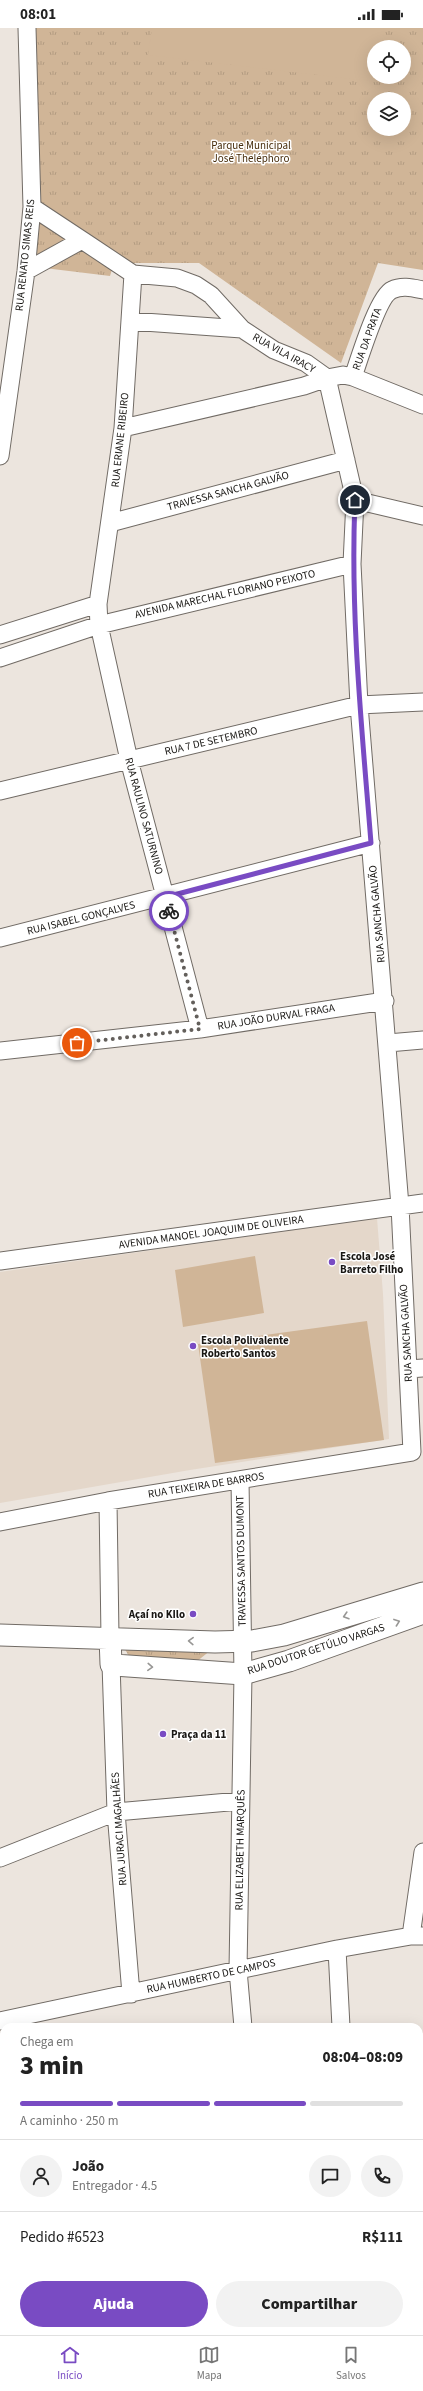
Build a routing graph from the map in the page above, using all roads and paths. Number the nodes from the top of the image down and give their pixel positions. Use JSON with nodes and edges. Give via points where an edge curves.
{"nodes":[{"id":1,"x":27,"y":28,"type":"edge"},
{"id":2,"x":32,"y":207,"type":"junction"},
{"id":3,"x":82,"y":240,"type":"junction"},
{"id":4,"x":26,"y":271,"type":"junction"},
{"id":5,"x":133,"y":274,"type":"junction"},
{"id":6,"x":423,"y":290,"type":"edge"},
{"id":7,"x":130,"y":321,"type":"junction"},
{"id":8,"x":242,"y":329,"type":"junction"},
{"id":9,"x":353,"y":377,"type":"junction"},
{"id":10,"x":327,"y":378,"type":"junction"},
{"id":11,"x":423,"y":405,"type":"edge"},
{"id":12,"x":2,"y":416,"type":"edge"},
{"id":13,"x":123,"y":428,"type":"junction"},
{"id":14,"x":0,"y":456,"type":"edge"},
{"id":15,"x":346,"y":460,"type":"junction"},
{"id":16,"x":355,"y":500,"type":"junction"},
{"id":17,"x":423,"y":516,"type":"edge"},
{"id":18,"x":110,"y":523,"type":"junction"},
{"id":19,"x":352,"y":564,"type":"junction"},
{"id":20,"x":98,"y":604,"type":"junction"},
{"id":21,"x":99,"y":625,"type":"junction"},
{"id":22,"x":0,"y":635,"type":"edge"},
{"id":23,"x":0,"y":658,"type":"edge"},
{"id":24,"x":423,"y":702,"type":"edge"},
{"id":25,"x":360,"y":705,"type":"junction"},
{"id":26,"x":128,"y":760,"type":"junction"},
{"id":27,"x":0,"y":791,"type":"edge"},
{"id":28,"x":371,"y":843,"type":"junction"},
{"id":29,"x":166,"y":897,"type":"junction"},
{"id":30,"x":0,"y":938,"type":"edge"},
{"id":31,"x":385,"y":1001,"type":"junction"},
{"id":32,"x":200,"y":1029,"type":"junction"},
{"id":33,"x":423,"y":1040,"type":"edge"},
{"id":34,"x":388,"y":1043,"type":"junction"},
{"id":35,"x":0,"y":1051,"type":"edge"},
{"id":36,"x":423,"y":1204,"type":"edge"},
{"id":37,"x":400,"y":1206,"type":"junction"},
{"id":38,"x":0,"y":1261,"type":"edge"},
{"id":39,"x":416,"y":1368,"type":"edge"},
{"id":40,"x":412,"y":1452,"type":"joint"},
{"id":41,"x":240,"y":1480,"type":"junction"},
{"id":42,"x":108,"y":1501,"type":"junction"},
{"id":43,"x":0,"y":1522,"type":"edge"},
{"id":44,"x":423,"y":1593,"type":"edge"},
{"id":45,"x":423,"y":1613,"type":"edge"},
{"id":46,"x":0,"y":1635,"type":"edge"},
{"id":47,"x":115,"y":1638,"type":"junction"},
{"id":48,"x":215,"y":1642,"type":"junction"},
{"id":49,"x":242,"y":1642,"type":"junction"},
{"id":50,"x":116,"y":1665,"type":"junction"},
{"id":51,"x":213,"y":1670,"type":"junction"},
{"id":52,"x":243,"y":1674,"type":"junction"},
{"id":53,"x":240,"y":1801,"type":"junction"},
{"id":54,"x":116,"y":1812,"type":"junction"},
{"id":55,"x":423,"y":1852,"type":"edge"},
{"id":56,"x":0,"y":1858,"type":"edge"},
{"id":57,"x":417,"y":1936,"type":"edge"},
{"id":58,"x":338,"y":1949,"type":"junction"},
{"id":59,"x":238,"y":1970,"type":"junction"},
{"id":60,"x":131,"y":1994,"type":"junction"},
{"id":61,"x":0,"y":2020,"type":"edge"},
{"id":62,"x":243,"y":2023,"type":"edge"},
{"id":63,"x":341,"y":2023,"type":"edge"}],
"edges":[{"from":1,"to":2,"type":"street","name":"RUA RENATO SIMAS REIS"},
{"from":2,"to":3,"type":"street"},
{"from":2,"to":4,"type":"street","name":"RUA RENATO SIMAS REIS"},
{"from":3,"to":4,"type":"street"},
{"from":3,"to":5,"type":"street"},
{"from":4,"to":12,"type":"street","name":"RUA RENATO SIMAS REIS"},
{"from":5,"to":7,"type":"street","name":"RUA ERIANE RIBEIRO"},
{"from":5,"to":8,"type":"street","name":"RUA VILA IRACY","via":[[177,278],[196,285],[211,295]]},
{"from":6,"to":9,"type":"street","name":"RUA DA PRATA","via":[[402,287],[391,290],[380,301]]},
{"from":7,"to":8,"type":"street"},
{"from":7,"to":13,"type":"street","name":"RUA ERIANE RIBEIRO"},
{"from":8,"to":10,"type":"street","name":"RUA VILA IRACY","via":[[274,350],[306,363]]},
{"from":9,"to":10,"type":"street","name":"RUA VILA IRACY","via":[[343,375]]},
{"from":9,"to":11,"type":"street","name":"RUA VILA IRACY"},
{"from":10,"to":13,"type":"street","via":[[304,386]]},
{"from":10,"to":15,"type":"street","name":"RUA SANCHA GALVÃO"},
{"from":12,"to":14,"type":"street","name":"RUA RENATO SIMAS REIS"},
{"from":13,"to":18,"type":"street","name":"RUA ERIANE RIBEIRO"},
{"from":15,"to":16,"type":"street","name":"RUA SANCHA GALVÃO"},
{"from":15,"to":18,"type":"street","name":"TRAVESSA SANCHA GALVÃO"},
{"from":16,"to":17,"type":"street"},
{"from":16,"to":19,"type":"street","name":"RUA SANCHA GALVÃO"},
{"from":18,"to":20,"type":"street","name":"RUA ERIANE RIBEIRO"},
{"from":19,"to":21,"type":"street","name":"AVENIDA MARECHAL FLORIANO PEIXOTO"},
{"from":19,"to":25,"type":"street","name":"RUA SANCHA GALVÃO"},
{"from":20,"to":21,"type":"street","name":"RUA RAULINO SATURNINO"},
{"from":20,"to":22,"type":"street"},
{"from":21,"to":23,"type":"street","name":"AVENIDA MARECHAL FLORIANO PEIXOTO"},
{"from":21,"to":26,"type":"street","name":"RUA RAULINO SATURNINO"},
{"from":24,"to":25,"type":"street","name":"RUA 7 DE SETEMBRO"},
{"from":25,"to":26,"type":"street","name":"RUA 7 DE SETEMBRO"},
{"from":25,"to":28,"type":"street","name":"RUA SANCHA GALVÃO"},
{"from":26,"to":27,"type":"street","name":"RUA 7 DE SETEMBRO"},
{"from":26,"to":29,"type":"street","name":"RUA RAULINO SATURNINO"},
{"from":28,"to":29,"type":"street","name":"RUA ISABEL GONÇALVES"},
{"from":28,"to":31,"type":"street","name":"RUA SANCHA GALVÃO"},
{"from":29,"to":30,"type":"street","name":"RUA ISABEL GONÇALVES"},
{"from":29,"to":32,"type":"street","name":"RUA RAULINO SATURNINO"},
{"from":31,"to":32,"type":"street","name":"RUA JOÃO DURVAL FRAGA"},
{"from":31,"to":34,"type":"street","name":"RUA SANCHA GALVÃO"},
{"from":32,"to":35,"type":"street","name":"RUA JOÃO DURVAL FRAGA"},
{"from":33,"to":34,"type":"street"},
{"from":34,"to":37,"type":"street","name":"RUA SANCHA GALVÃO"},
{"from":36,"to":37,"type":"street","name":"AVENIDA MANOEL JOAQUIM DE OLIVEIRA"},
{"from":37,"to":38,"type":"street","name":"AVENIDA MANOEL JOAQUIM DE OLIVEIRA"},
{"from":37,"to":39,"type":"street","name":"RUA SANCHA GALVÃO"},
{"from":39,"to":40,"type":"street","name":"RUA SANCHA GALVÃO"},
{"from":40,"to":41,"type":"street","name":"RUA TEIXEIRA DE BARROS"},
{"from":41,"to":42,"type":"street","name":"RUA TEIXEIRA DE BARROS"},
{"from":41,"to":49,"type":"street","name":"TRAVESSA SANTOS DUMONT"},
{"from":42,"to":43,"type":"street","name":"RUA TEIXEIRA DE BARROS"},
{"from":42,"to":47,"type":"street"},
{"from":44,"to":49,"type":"main road","name":"RUA DOUTOR GETÚLIO VARGAS","one_way":true,"via":[[284,1635]]},
{"from":52,"to":45,"type":"main road","name":"RUA DOUTOR GETÚLIO VARGAS","one_way":true,"via":[[289,1661]]},
{"from":46,"to":47,"type":"main road","name":"RUA DOUTOR GETÚLIO VARGAS"},
{"from":48,"to":47,"type":"main road","name":"RUA DOUTOR GETÚLIO VARGAS","one_way":true},
{"from":47,"to":50,"type":"main road"},
{"from":48,"to":49,"type":"main road","name":"RUA DOUTOR GETÚLIO VARGAS"},
{"from":48,"to":51,"type":"main road"},
{"from":49,"to":52,"type":"street","name":"TRAVESSA SANTOS DUMONT"},
{"from":50,"to":51,"type":"main road","name":"RUA DOUTOR GETÚLIO VARGAS","one_way":true},
{"from":50,"to":54,"type":"street","name":"RUA JURACI MAGALHÃES"},
{"from":51,"to":52,"type":"main road","name":"RUA DOUTOR GETÚLIO VARGAS"},
{"from":52,"to":53,"type":"street","name":"RUA ELIZABETH MARQUÊS"},
{"from":53,"to":54,"type":"street"},
{"from":53,"to":59,"type":"street","name":"RUA ELIZABETH MARQUÊS"},
{"from":54,"to":56,"type":"street"},
{"from":54,"to":60,"type":"street","name":"RUA JURACI MAGALHÃES"},
{"from":55,"to":57,"type":"street"},
{"from":57,"to":58,"type":"street","name":"RUA HUMBERTO DE CAMPOS"},
{"from":58,"to":59,"type":"street","name":"RUA HUMBERTO DE CAMPOS"},
{"from":58,"to":63,"type":"street"},
{"from":59,"to":60,"type":"street","name":"RUA HUMBERTO DE CAMPOS"},
{"from":59,"to":62,"type":"street","name":"RUA ELIZABETH MARQUÊS"},
{"from":60,"to":61,"type":"street","name":"RUA HUMBERTO DE CAMPOS"}]}
